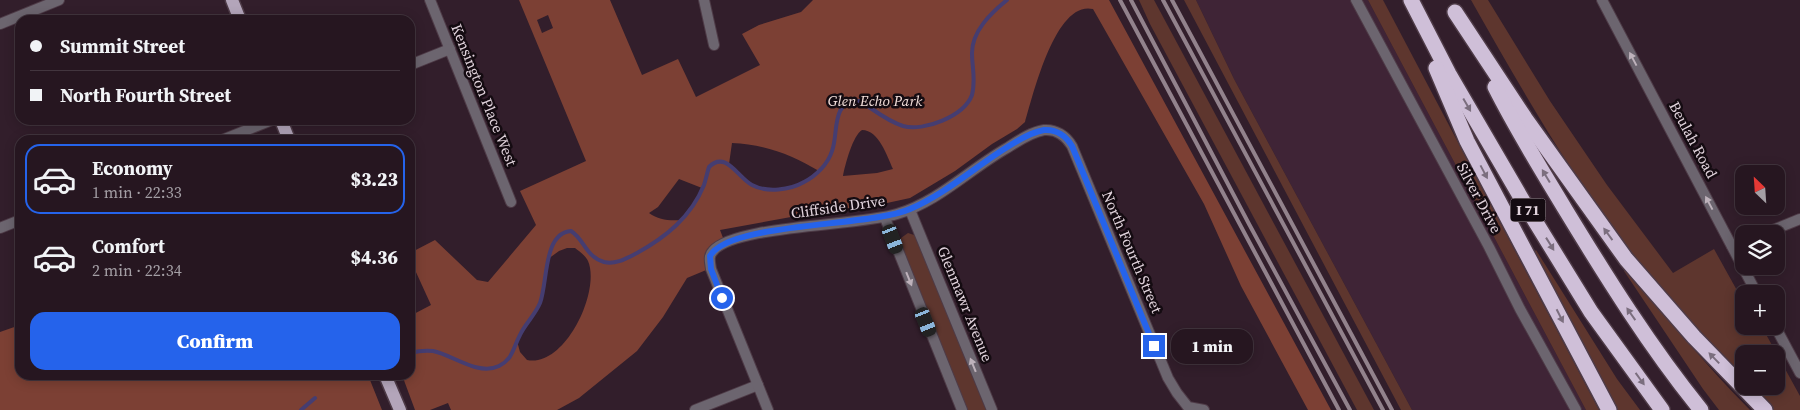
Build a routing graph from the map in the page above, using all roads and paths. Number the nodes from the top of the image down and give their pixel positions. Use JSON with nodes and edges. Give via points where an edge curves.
{"nodes":[{"id":1,"x":59,"y":0,"type":"edge"},
{"id":2,"x":232,"y":0,"type":"edge"},
{"id":3,"x":430,"y":0,"type":"edge"},
{"id":4,"x":704,"y":0,"type":"edge"},
{"id":5,"x":1356,"y":0,"type":"edge"},
{"id":6,"x":1409,"y":0,"type":"edge"},
{"id":7,"x":1602,"y":0,"type":"edge"},
{"id":8,"x":1452,"y":6,"type":"edge"},
{"id":9,"x":22,"y":15,"type":"edge"},
{"id":10,"x":238,"y":15,"type":"edge"},
{"id":11,"x":15,"y":18,"type":"edge"},
{"id":12,"x":0,"y":24,"type":"edge"},
{"id":13,"x":714,"y":45,"type":"dead end"},
{"id":14,"x":450,"y":49,"type":"junction"},
{"id":15,"x":415,"y":63,"type":"edge"},
{"id":16,"x":260,"y":125,"type":"edge"},
{"id":17,"x":234,"y":135,"type":"edge"},
{"id":18,"x":1062,"y":135,"type":"joint"},
{"id":19,"x":510,"y":202,"type":"dead end"},
{"id":20,"x":910,"y":210,"type":"junction"},
{"id":21,"x":885,"y":218,"type":"junction"},
{"id":22,"x":1800,"y":219,"type":"edge"},
{"id":23,"x":15,"y":222,"type":"edge"},
{"id":24,"x":1785,"y":225,"type":"edge"},
{"id":25,"x":0,"y":228,"type":"edge"},
{"id":26,"x":1735,"y":245,"type":"edge"},
{"id":27,"x":1732,"y":246,"type":"junction"},
{"id":28,"x":1752,"y":285,"type":"edge"},
{"id":29,"x":1780,"y":335,"type":"edge"},
{"id":30,"x":1800,"y":373,"type":"edge"},
{"id":31,"x":388,"y":380,"type":"edge"},
{"id":32,"x":758,"y":385,"type":"junction"},
{"id":33,"x":1185,"y":409,"type":"edge"},
{"id":34,"x":400,"y":410,"type":"edge"},
{"id":35,"x":695,"y":410,"type":"edge"},
{"id":36,"x":768,"y":410,"type":"edge"},
{"id":37,"x":962,"y":410,"type":"edge"},
{"id":38,"x":992,"y":410,"type":"edge"},
{"id":39,"x":1204,"y":410,"type":"edge"},
{"id":40,"x":1576,"y":410,"type":"edge"},
{"id":41,"x":1609,"y":410,"type":"edge"},
{"id":42,"x":1662,"y":410,"type":"edge"},
{"id":43,"x":1701,"y":410,"type":"edge"},
{"id":44,"x":1765,"y":410,"type":"edge"}],
"edges":[{"from":1,"to":9,"type":"street"},
{"from":2,"to":10,"type":"main road"},
{"from":3,"to":14,"type":"street","name":"Kensington Place West"},
{"from":4,"to":13,"type":"street"},
{"from":5,"to":40,"type":"street","name":"Silver Drive"},
{"from":6,"to":41,"type":"highway","one_way":true,"via":[[1467,141]]},
{"from":6,"to":42,"type":"highway","number":"I 71","one_way":true,"via":[[1527,208],[1591,312]]},
{"from":27,"to":7,"type":"street","name":"Beulah Road","one_way":true},
{"from":43,"to":8,"type":"highway","number":"I 71","one_way":true,"via":[[1675,378],[1602,271],[1510,116]]},
{"from":44,"to":8,"type":"highway","one_way":true,"via":[[1626,259],[1525,118]]},
{"from":11,"to":12,"type":"street"},
{"from":14,"to":15,"type":"street"},
{"from":14,"to":19,"type":"street","name":"Kensington Place West"},
{"from":16,"to":17,"type":"street"},
{"from":18,"to":20,"type":"street","name":"Cliffside Drive","via":[[1046,130],[1028,136],[1000,151],[931,200]]},
{"from":18,"to":33,"type":"street","name":"North Fourth Street","via":[[1072,146],[1168,378]]},
{"from":20,"to":21,"type":"street","name":"Cliffside Drive"},
{"from":38,"to":20,"type":"street","name":"Glenmawr Avenue","one_way":true},
{"from":21,"to":32,"type":"street","name":"Cliffside Drive","via":[[759,233],[716,248],[710,256],[711,269]]},
{"from":21,"to":37,"type":"street","one_way":true},
{"from":22,"to":24,"type":"street"},
{"from":23,"to":25,"type":"street"},
{"from":26,"to":27,"type":"street"},
{"from":27,"to":28,"type":"street","name":"Beulah Road"},
{"from":29,"to":30,"type":"street"},
{"from":31,"to":34,"type":"main road"},
{"from":32,"to":35,"type":"street"},
{"from":32,"to":36,"type":"street"},
{"from":33,"to":39,"type":"street","name":"North Fourth Street"}]}
